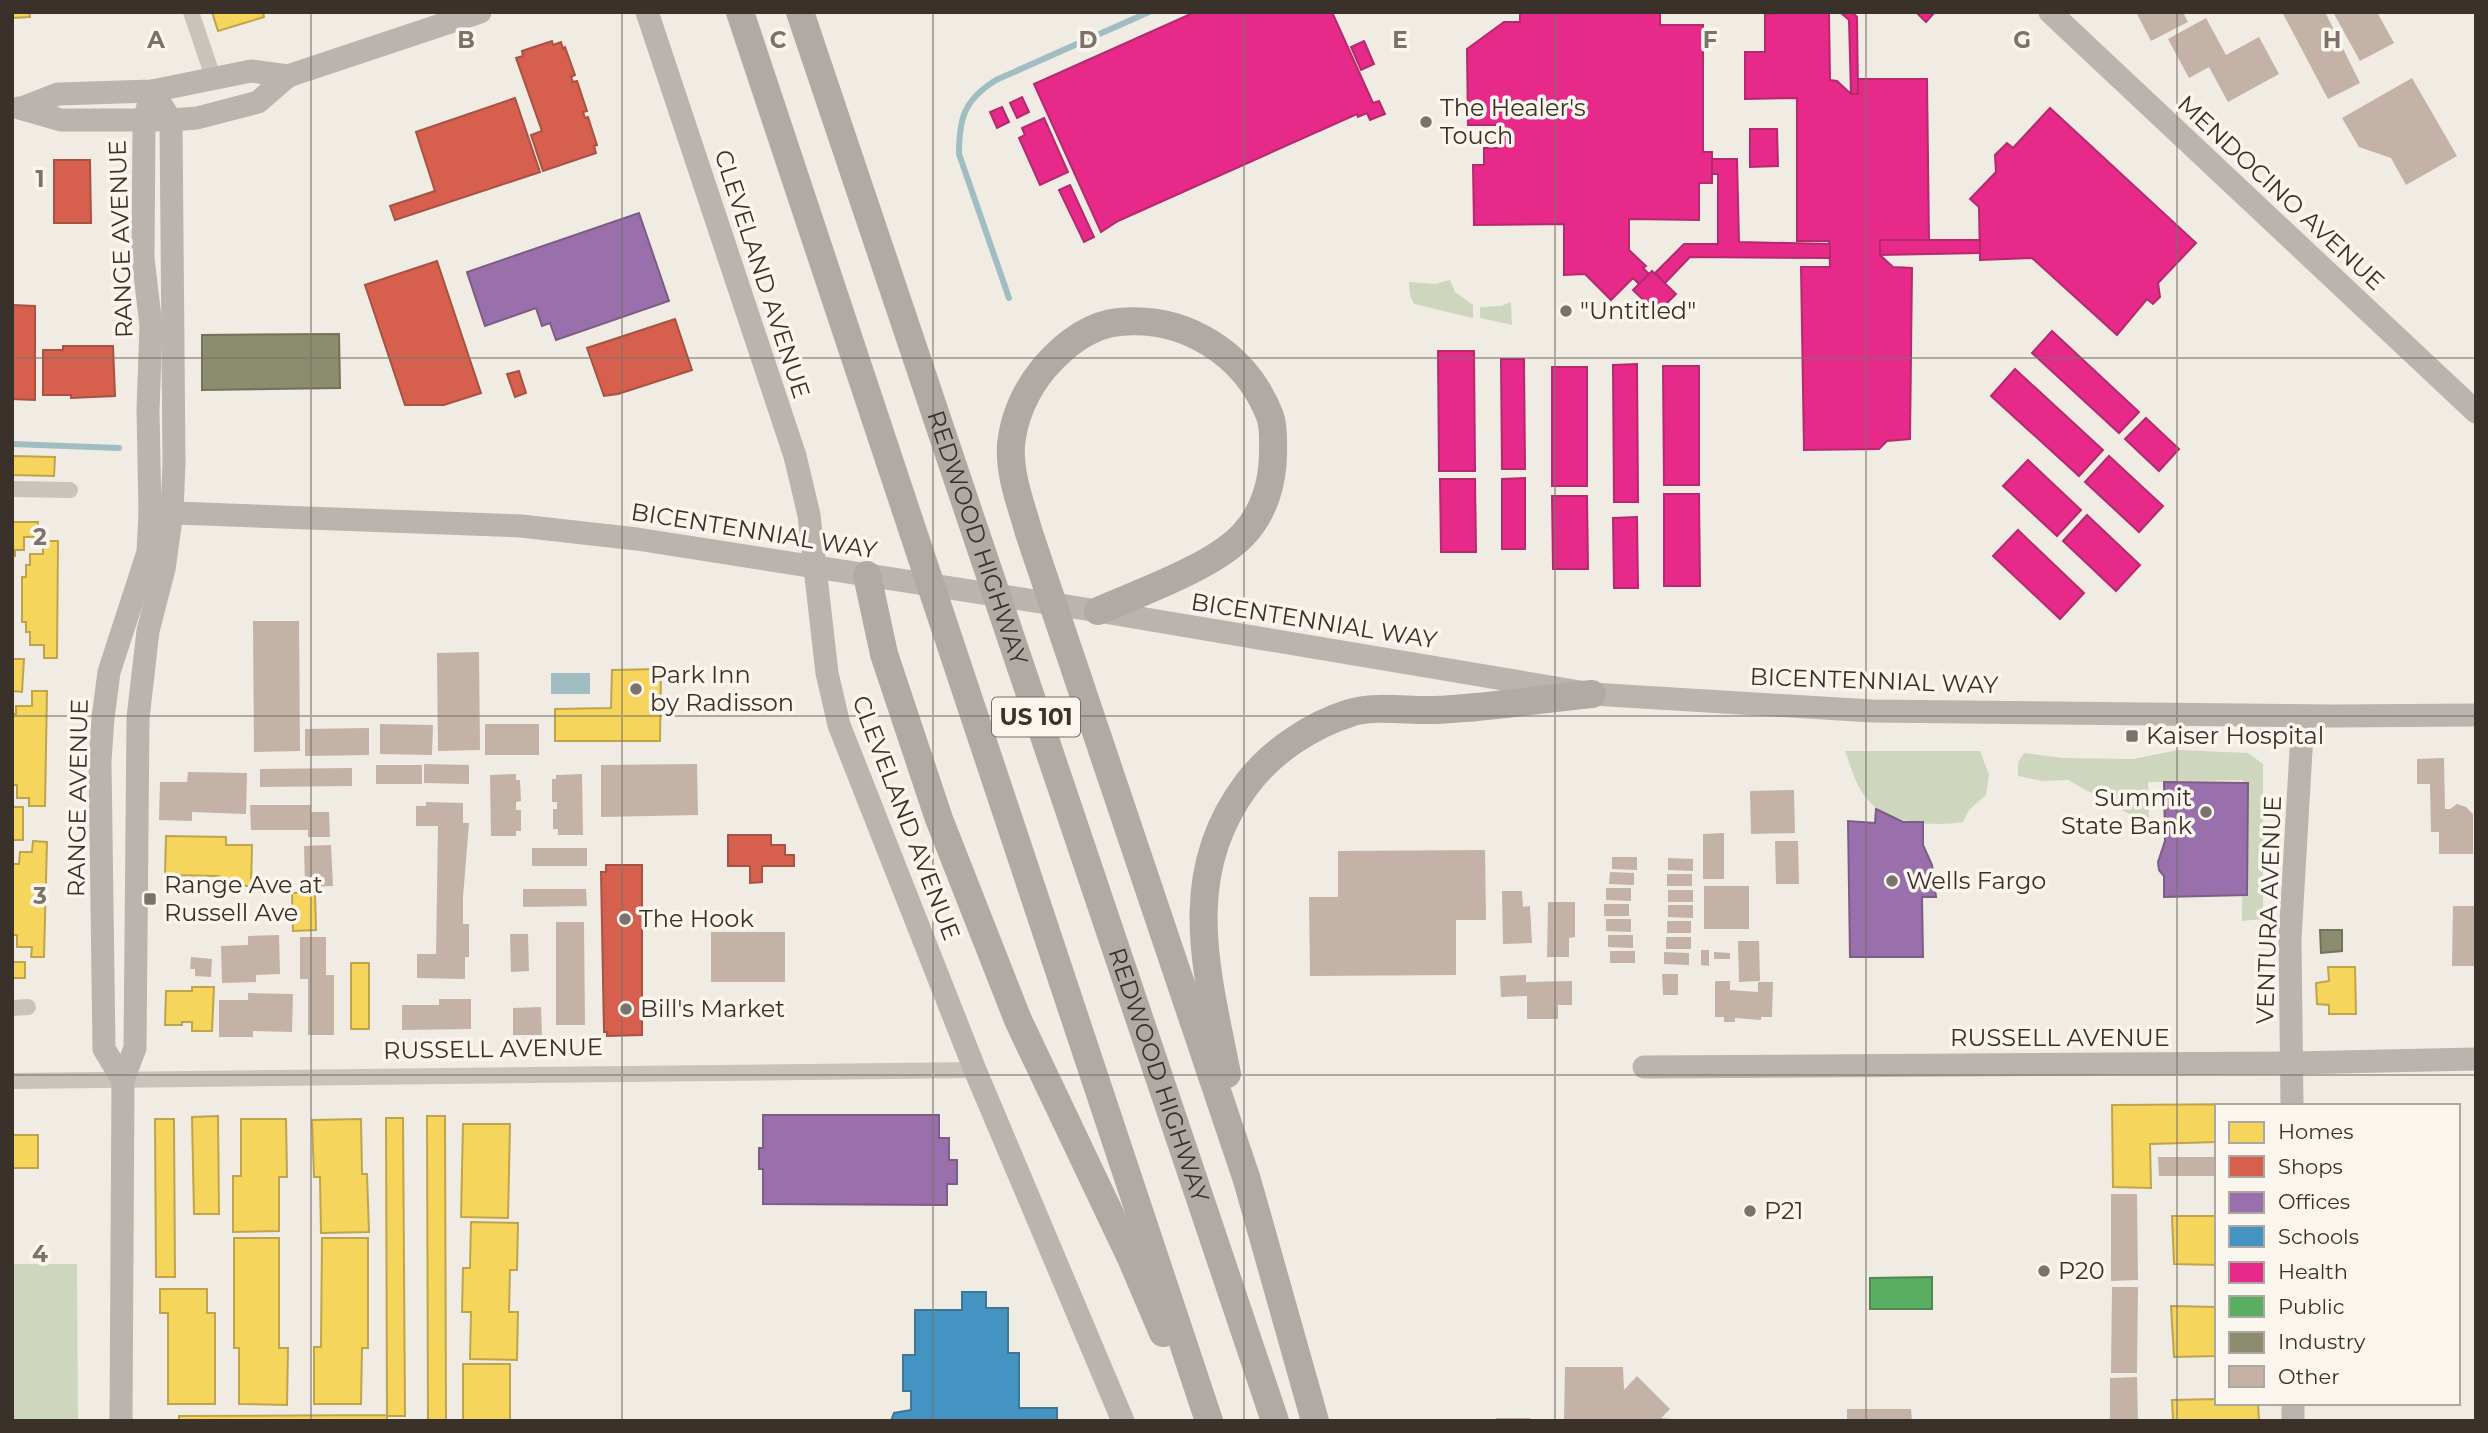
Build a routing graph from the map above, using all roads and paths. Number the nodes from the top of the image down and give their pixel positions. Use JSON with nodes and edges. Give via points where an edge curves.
{"nodes":[{"id":1,"x":191,"y":12,"type":"edge"},
{"id":2,"x":480,"y":12,"type":"edge"},
{"id":3,"x":647,"y":12,"type":"edge"},
{"id":4,"x":740,"y":12,"type":"edge"},
{"id":5,"x":800,"y":12,"type":"edge"},
{"id":6,"x":2050,"y":12,"type":"edge"},
{"id":7,"x":288,"y":76,"type":"junction"},
{"id":8,"x":214,"y":80,"type":"junction"},
{"id":9,"x":152,"y":91,"type":"junction"},
{"id":10,"x":17,"y":108,"type":"edge"},
{"id":11,"x":144,"y":121,"type":"junction"},
{"id":12,"x":172,"y":121,"type":"junction"},
{"id":13,"x":2476,"y":412,"type":"edge"},
{"id":14,"x":12,"y":489,"type":"edge"},
{"id":15,"x":70,"y":490,"type":"dead end"},
{"id":16,"x":161,"y":512,"type":"junction"},
{"id":17,"x":867,"y":575,"type":"junction"},
{"id":18,"x":1098,"y":611,"type":"junction"},
{"id":19,"x":1592,"y":694,"type":"junction"},
{"id":20,"x":2476,"y":715,"type":"edge"},
{"id":21,"x":2303,"y":716,"type":"junction"},
{"id":22,"x":2476,"y":1059,"type":"edge"},
{"id":23,"x":2292,"y":1063,"type":"junction"},
{"id":24,"x":1644,"y":1067,"type":"dead end"},
{"id":25,"x":975,"y":1070,"type":"junction"},
{"id":26,"x":123,"y":1080,"type":"junction"},
{"id":27,"x":12,"y":1081,"type":"edge"},
{"id":28,"x":2292,"y":1104,"type":"edge"},
{"id":29,"x":1247,"y":1180,"type":"junction"},
{"id":30,"x":121,"y":1421,"type":"edge"},
{"id":31,"x":1123,"y":1421,"type":"edge"},
{"id":32,"x":1198,"y":1421,"type":"edge"},
{"id":33,"x":1209,"y":1421,"type":"edge"},
{"id":34,"x":1275,"y":1421,"type":"edge"},
{"id":35,"x":1315,"y":1421,"type":"edge"}],
"edges":[{"from":1,"to":8,"type":"street"},
{"from":2,"to":7,"type":"main road"},
{"from":3,"to":25,"type":"main road","name":"CLEVELAND AVENUE","via":[[795,456],[809,515],[827,673],[839,725]]},
{"from":4,"to":33,"type":"highway","number":"US 101"},
{"from":5,"to":34,"type":"highway","name":"REDWOOD HIGHWAY","number":"US 101"},
{"from":6,"to":13,"type":"main road","name":"MENDOCINO AVENUE"},
{"from":7,"to":8,"type":"main road","via":[[251,71]]},
{"from":7,"to":12,"type":"main road","via":[[258,102]]},
{"from":8,"to":9,"type":"main road"},
{"from":9,"to":10,"type":"main road","via":[[58,94]]},
{"from":9,"to":11,"type":"main road","name":"RANGE AVENUE"},
{"from":9,"to":12,"type":"main road"},
{"from":10,"to":11,"type":"main road","via":[[61,120]]},
{"from":11,"to":12,"type":"main road"},
{"from":11,"to":16,"type":"main road","name":"RANGE AVENUE","via":[[143,258],[151,326],[148,410]]},
{"from":12,"to":16,"type":"main road","name":"RANGE AVENUE","via":[[174,402]]},
{"from":14,"to":15,"type":"street"},
{"from":16,"to":17,"type":"main road","name":"BICENTENNIAL WAY","via":[[521,526],[638,538]]},
{"from":16,"to":26,"type":"main road","name":"RANGE AVENUE","via":[[164,569],[148,631],[138,718],[135,1048]]},
{"from":16,"to":26,"type":"main road","name":"RANGE AVENUE","via":[[109,671],[100,761],[104,1049]]},
{"from":17,"to":18,"type":"main road","name":"BICENTENNIAL WAY"},
{"from":17,"to":32,"type":"highway","via":[[884,654],[939,819],[1018,1020],[1131,1258]]},
{"from":18,"to":19,"type":"main road","name":"BICENTENNIAL WAY"},
{"from":18,"to":29,"type":"highway","via":[[1216,557],[1244,535],[1273,476],[1271,418],[1257,391],[1237,364],[1185,328],[1117,322],[1086,333],[1059,351],[1018,409],[1011,445],[1013,479]]},
{"from":19,"to":21,"type":"main road","name":"BICENTENNIAL WAY","via":[[1872,711]]},
{"from":19,"to":29,"type":"highway","via":[[1435,710],[1351,712],[1280,750],[1237,797],[1210,856],[1203,934]]},
{"from":20,"to":21,"type":"main road","name":"BICENTENNIAL WAY"},
{"from":21,"to":23,"type":"main road","name":"VENTURA AVENUE","via":[[2290,939]]},
{"from":22,"to":23,"type":"main road","name":"RUSSELL AVENUE"},
{"from":23,"to":24,"type":"main road","name":"RUSSELL AVENUE"},
{"from":23,"to":28,"type":"main road","name":"VENTURA AVENUE"},
{"from":25,"to":26,"type":"street","name":"RUSSELL AVENUE"},
{"from":25,"to":31,"type":"main road","name":"CLEVELAND AVENUE"},
{"from":26,"to":27,"type":"street","name":"RUSSELL AVENUE"},
{"from":26,"to":30,"type":"main road","name":"RANGE AVENUE"},
{"from":29,"to":35,"type":"highway"}]}
